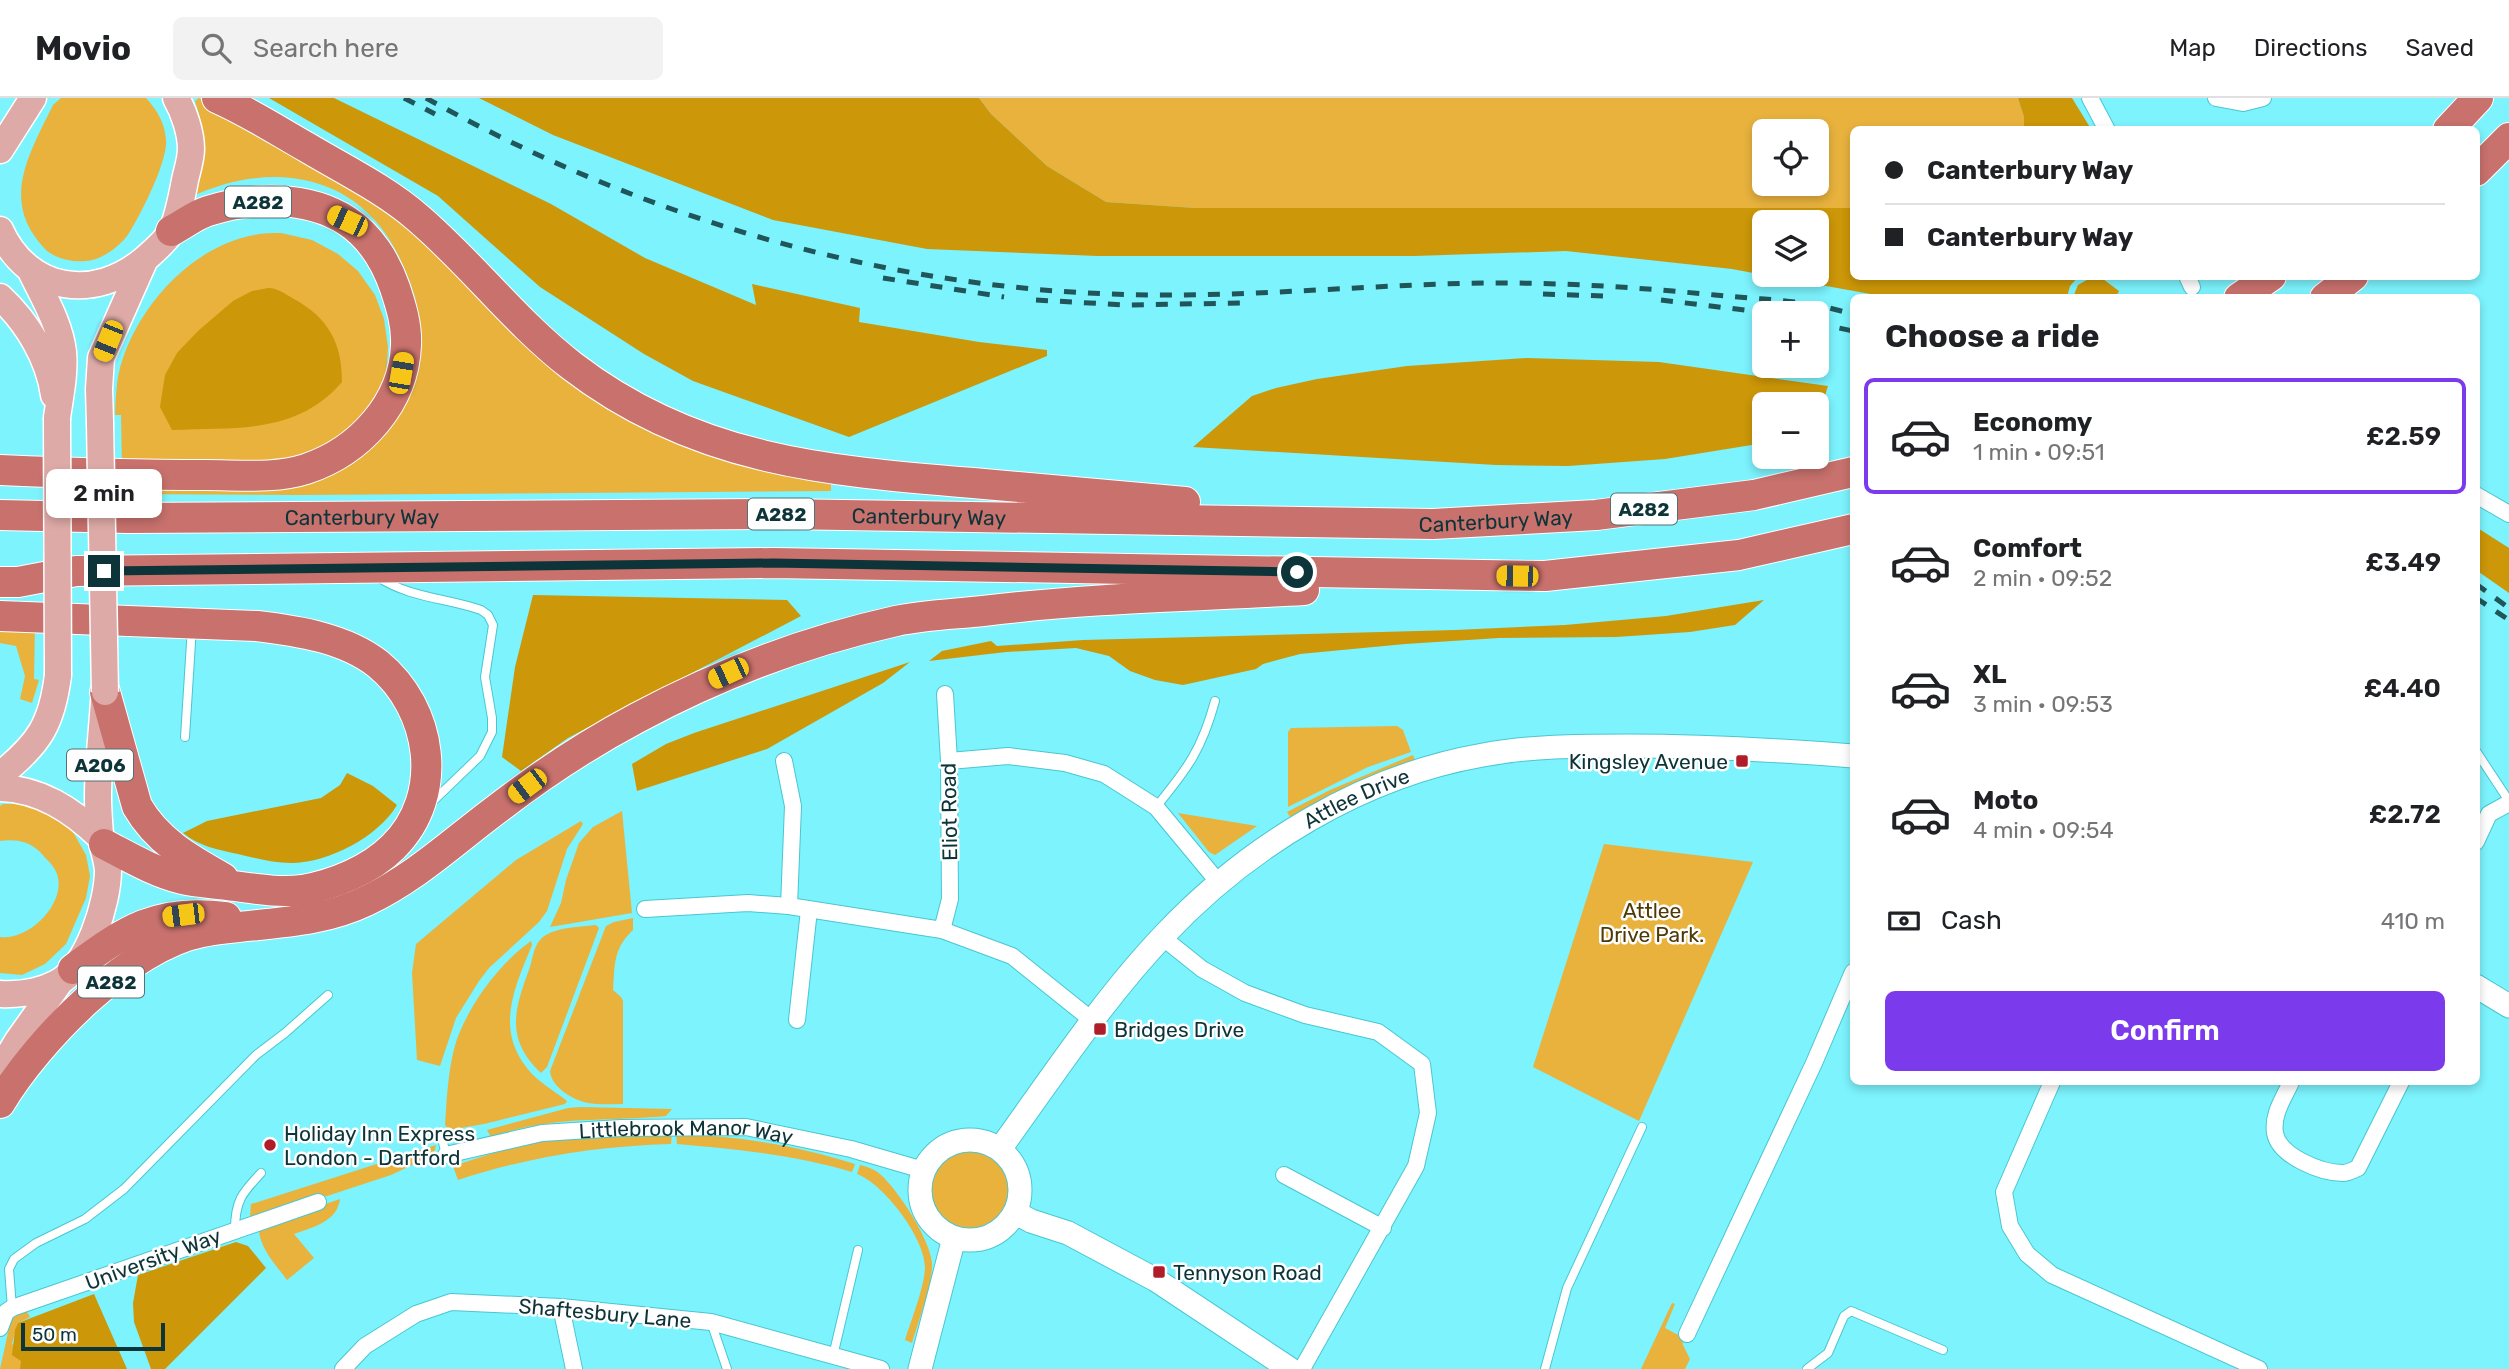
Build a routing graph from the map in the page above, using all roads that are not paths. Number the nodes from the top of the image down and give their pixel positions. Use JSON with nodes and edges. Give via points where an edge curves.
{"nodes":[{"id":1,"x":176,"y":98,"type":"edge"},
{"id":2,"x":217,"y":98,"type":"edge"},
{"id":3,"x":2090,"y":98,"type":"edge"},
{"id":4,"x":2216,"y":98,"type":"edge"},
{"id":5,"x":2263,"y":98,"type":"edge"},
{"id":6,"x":2478,"y":98,"type":"edge"},
{"id":7,"x":24,"y":105,"type":"edge"},
{"id":8,"x":2105,"y":126,"type":"edge"},
{"id":9,"x":2452,"y":126,"type":"edge"},
{"id":10,"x":2509,"y":138,"type":"edge"},
{"id":11,"x":0,"y":150,"type":"edge"},
{"id":12,"x":2480,"y":167,"type":"edge"},
{"id":13,"x":0,"y":230,"type":"edge"},
{"id":14,"x":171,"y":231,"type":"junction"},
{"id":15,"x":146,"y":258,"type":"junction"},
{"id":16,"x":17,"y":264,"type":"edge"},
{"id":17,"x":2265,"y":280,"type":"edge"},
{"id":18,"x":2348,"y":280,"type":"edge"},
{"id":19,"x":2245,"y":294,"type":"edge"},
{"id":20,"x":2330,"y":294,"type":"edge"},
{"id":21,"x":0,"y":297,"type":"edge"},
{"id":22,"x":57,"y":418,"type":"junction"},
{"id":23,"x":0,"y":470,"type":"edge"},
{"id":24,"x":1850,"y":473,"type":"edge"},
{"id":25,"x":2480,"y":497,"type":"edge"},
{"id":26,"x":2509,"y":514,"type":"edge"},
{"id":27,"x":0,"y":515,"type":"edge"},
{"id":28,"x":1433,"y":524,"type":"junction"},
{"id":29,"x":1850,"y":531,"type":"edge"},
{"id":30,"x":0,"y":561,"type":"edge"},
{"id":31,"x":365,"y":568,"type":"junction"},
{"id":32,"x":76,"y":571,"type":"junction"},
{"id":33,"x":1545,"y":576,"type":"junction"},
{"id":34,"x":0,"y":582,"type":"edge"},
{"id":35,"x":0,"y":617,"type":"edge"},
{"id":36,"x":192,"y":624,"type":"junction"},
{"id":37,"x":105,"y":692,"type":"junction"},
{"id":38,"x":945,"y":694,"type":"dead end"},
{"id":39,"x":1215,"y":701,"type":"dead end"},
{"id":40,"x":185,"y":737,"type":"dead end"},
{"id":41,"x":1850,"y":757,"type":"edge"},
{"id":42,"x":2480,"y":757,"type":"edge"},
{"id":43,"x":784,"y":761,"type":"dead end"},
{"id":44,"x":949,"y":761,"type":"junction"},
{"id":45,"x":0,"y":775,"type":"edge"},
{"id":46,"x":0,"y":788,"type":"edge"},
{"id":47,"x":2509,"y":802,"type":"edge"},
{"id":48,"x":1156,"y":807,"type":"junction"},
{"id":49,"x":413,"y":820,"type":"junction"},
{"id":50,"x":2480,"y":833,"type":"edge"},
{"id":51,"x":102,"y":841,"type":"junction"},
{"id":52,"x":1219,"y":883,"type":"junction"},
{"id":53,"x":235,"y":886,"type":"junction"},
{"id":54,"x":789,"y":906,"type":"junction"},
{"id":55,"x":645,"y":909,"type":"dead end"},
{"id":56,"x":809,"y":909,"type":"junction"},
{"id":57,"x":261,"y":923,"type":"junction"},
{"id":58,"x":942,"y":929,"type":"junction"},
{"id":59,"x":1162,"y":937,"type":"junction"},
{"id":60,"x":66,"y":976,"type":"junction"},
{"id":61,"x":1850,"y":979,"type":"edge"},
{"id":62,"x":2480,"y":988,"type":"edge"},
{"id":63,"x":0,"y":994,"type":"edge"},
{"id":64,"x":328,"y":995,"type":"dead end"},
{"id":65,"x":2509,"y":1006,"type":"edge"},
{"id":66,"x":797,"y":1020,"type":"dead end"},
{"id":67,"x":1093,"y":1021,"type":"junction"},
{"id":68,"x":0,"y":1071,"type":"edge"},
{"id":69,"x":2051,"y":1085,"type":"edge"},
{"id":70,"x":2290,"y":1085,"type":"edge"},
{"id":71,"x":2399,"y":1085,"type":"edge"},
{"id":72,"x":0,"y":1103,"type":"edge"},
{"id":73,"x":1642,"y":1127,"type":"dead end"},
{"id":74,"x":441,"y":1134,"type":"dead end"},
{"id":75,"x":1000,"y":1149,"type":"junction"},
{"id":76,"x":446,"y":1155,"type":"joint"},
{"id":77,"x":923,"y":1170,"type":"junction"},
{"id":78,"x":261,"y":1174,"type":"dead end"},
{"id":79,"x":1284,"y":1175,"type":"dead end"},
{"id":80,"x":318,"y":1202,"type":"dead end"},
{"id":81,"x":1016,"y":1213,"type":"junction"},
{"id":82,"x":1383,"y":1228,"type":"junction"},
{"id":83,"x":235,"y":1230,"type":"junction"},
{"id":84,"x":954,"y":1238,"type":"junction"},
{"id":85,"x":858,"y":1250,"type":"dead end"},
{"id":86,"x":561,"y":1307,"type":"junction"},
{"id":87,"x":12,"y":1308,"type":"junction"},
{"id":88,"x":711,"y":1322,"type":"junction"},
{"id":89,"x":0,"y":1328,"type":"edge"},
{"id":90,"x":1687,"y":1334,"type":"dead end"},
{"id":91,"x":1943,"y":1350,"type":"dead end"},
{"id":92,"x":833,"y":1356,"type":"junction"},
{"id":93,"x":343,"y":1369,"type":"edge"},
{"id":94,"x":574,"y":1369,"type":"edge"},
{"id":95,"x":727,"y":1369,"type":"edge"},
{"id":96,"x":881,"y":1369,"type":"edge"},
{"id":97,"x":920,"y":1369,"type":"edge"},
{"id":98,"x":1290,"y":1369,"type":"edge"},
{"id":99,"x":1302,"y":1369,"type":"edge"},
{"id":100,"x":1545,"y":1369,"type":"edge"},
{"id":101,"x":1807,"y":1369,"type":"edge"},
{"id":102,"x":2259,"y":1369,"type":"edge"}],
"edges":[{"from":1,"to":14,"type":"main road","via":[[191,148]]},
{"from":2,"to":28,"type":"highway","number":"A282","via":[[363,180],[418,218],[523,322],[571,365],[616,396],[674,427],[732,449],[887,477]]},
{"from":3,"to":8,"type":"street"},
{"from":4,"to":5,"type":"street","via":[[2243,103]]},
{"from":6,"to":9,"type":"highway"},
{"from":7,"to":11,"type":"main road"},
{"from":10,"to":12,"type":"highway"},
{"from":13,"to":16,"type":"main road"},
{"from":14,"to":15,"type":"main road"},
{"from":14,"to":23,"type":"highway","number":"A282","via":[[206,212],[291,201],[321,208],[364,236],[388,268],[404,319],[406,345],[401,373],[376,424],[353,446],[326,461],[279,475]]},
{"from":15,"to":16,"type":"main road","via":[[111,281],[91,285],[50,281]]},
{"from":15,"to":37,"type":"main road","number":"A206","bridge":true,"via":[[101,358]]},
{"from":16,"to":22,"type":"main road","number":"A206","via":[[54,320],[63,349]]},
{"from":17,"to":19,"type":"highway"},
{"from":18,"to":20,"type":"highway"},
{"from":21,"to":22,"type":"main road","via":[[30,332],[44,359]]},
{"from":22,"to":45,"type":"main road","number":"A206","bridge":true,"via":[[58,675],[50,716],[40,735]]},
{"from":24,"to":28,"type":"highway","name":"Canterbury Way","number":"A282","via":[[1754,495],[1609,514]]},
{"from":25,"to":26,"type":"street"},
{"from":27,"to":28,"type":"highway","name":"Canterbury Way","number":"A282","via":[[128,519],[780,514]]},
{"from":29,"to":33,"type":"highway","number":"A282","via":[[1739,555]]},
{"from":30,"to":32,"type":"highway","number":"A282"},
{"from":31,"to":32,"type":"highway","number":"A282"},
{"from":31,"to":33,"type":"highway","number":"A282","via":[[773,563]]},
{"from":31,"to":49,"type":"lane","via":[[394,587],[483,611],[493,625],[485,672],[492,723],[488,743]]},
{"from":32,"to":34,"type":"highway","number":"A282"},
{"from":33,"to":57,"type":"highway","number":"A282","via":[[1026,606],[899,621],[772,657],[700,686],[550,771],[386,891],[320,918]]},
{"from":35,"to":36,"type":"highway"},
{"from":36,"to":40,"type":"lane"},
{"from":36,"to":49,"type":"highway","via":[[257,626],[321,637],[353,649],[396,680],[413,705],[424,735],[425,783]]},
{"from":37,"to":51,"type":"main road","number":"A206","via":[[98,796]]},
{"from":37,"to":53,"type":"highway","via":[[134,797],[146,822],[186,857]]},
{"from":38,"to":44,"type":"street","name":"Eliot Road"},
{"from":39,"to":48,"type":"lane","via":[[1199,749]]},
{"from":41,"to":52,"type":"street","name":"Attlee Drive","via":[[1646,746],[1540,748],[1482,755],[1399,777],[1364,792],[1289,833]]},
{"from":42,"to":47,"type":"lane"},
{"from":43,"to":54,"type":"street","via":[[793,806]]},
{"from":44,"to":48,"type":"street","via":[[1008,756],[1065,763],[1104,774]]},
{"from":44,"to":58,"type":"street","name":"Eliot Road","via":[[950,899]]},
{"from":46,"to":51,"type":"main road","via":[[51,799],[85,822]]},
{"from":47,"to":50,"type":"street","via":[[2488,814]]},
{"from":48,"to":52,"type":"street"},
{"from":49,"to":53,"type":"highway","via":[[384,855],[331,883],[281,891]]},
{"from":51,"to":53,"type":"highway","via":[[143,865],[181,878]]},
{"from":51,"to":60,"type":"main road","via":[[108,870],[106,899],[92,937]]},
{"from":52,"to":59,"type":"street","name":"Attlee Drive"},
{"from":54,"to":55,"type":"street","via":[[748,903]]},
{"from":54,"to":56,"type":"street"},
{"from":56,"to":58,"type":"street"},
{"from":56,"to":66,"type":"street"},
{"from":57,"to":60,"type":"highway","number":"A282","via":[[208,914],[160,918],[119,936]]},
{"from":57,"to":72,"type":"highway","number":"A282","via":[[195,934],[137,962],[46,1041]]},
{"from":58,"to":67,"type":"street","via":[[1012,956]]},
{"from":59,"to":67,"type":"street","name":"Attlee Drive"},
{"from":59,"to":82,"type":"street","via":[[1202,969],[1245,993],[1305,1015],[1378,1032],[1422,1064],[1428,1113],[1416,1166]]},
{"from":60,"to":63,"type":"main road","via":[[22,993]]},
{"from":60,"to":68,"type":"main road"},
{"from":61,"to":90,"type":"street"},
{"from":62,"to":65,"type":"street"},
{"from":64,"to":87,"type":"lane","via":[[256,1055],[124,1189],[85,1219],[14,1259],[9,1269]]},
{"from":67,"to":75,"type":"street","name":"Attlee Drive"},
{"from":69,"to":102,"type":"street","via":[[2004,1192],[2010,1226],[2027,1254],[2052,1275]]},
{"from":70,"to":71,"type":"street","via":[[2274,1118],[2281,1146],[2323,1170],[2339,1173],[2358,1168]]},
{"from":73,"to":100,"type":"lane","via":[[1567,1288]]},
{"from":74,"to":76,"type":"lane"},
{"from":75,"to":77,"type":"street","via":[[965,1139],[940,1149]]},
{"from":75,"to":81,"type":"street","via":[[1020,1178]]},
{"from":76,"to":77,"type":"street","name":"Littlebrook Manor Way","via":[[542,1133],[746,1127]]},
{"from":77,"to":84,"type":"street","via":[[921,1203],[939,1230]]},
{"from":78,"to":83,"type":"lane","via":[[238,1201]]},
{"from":79,"to":82,"type":"street"},
{"from":80,"to":83,"type":"street","name":"University Way"},
{"from":81,"to":84,"type":"street","via":[[989,1236]]},
{"from":81,"to":98,"type":"street","via":[[1069,1233],[1156,1280]]},
{"from":82,"to":99,"type":"street"},
{"from":83,"to":87,"type":"street","name":"University Way"},
{"from":84,"to":97,"type":"street"},
{"from":85,"to":92,"type":"lane"},
{"from":86,"to":88,"type":"street","name":"Shaftesbury Lane"},
{"from":86,"to":93,"type":"street","name":"Shaftesbury Lane","via":[[451,1301],[416,1314],[365,1346]]},
{"from":86,"to":94,"type":"street"},
{"from":87,"to":89,"type":"street"},
{"from":88,"to":92,"type":"street","name":"Shaftesbury Lane"},
{"from":88,"to":95,"type":"lane"},
{"from":91,"to":101,"type":"lane","via":[[1851,1311],[1844,1316],[1828,1353]]},
{"from":92,"to":96,"type":"street","name":"Shaftesbury Lane"}]}
